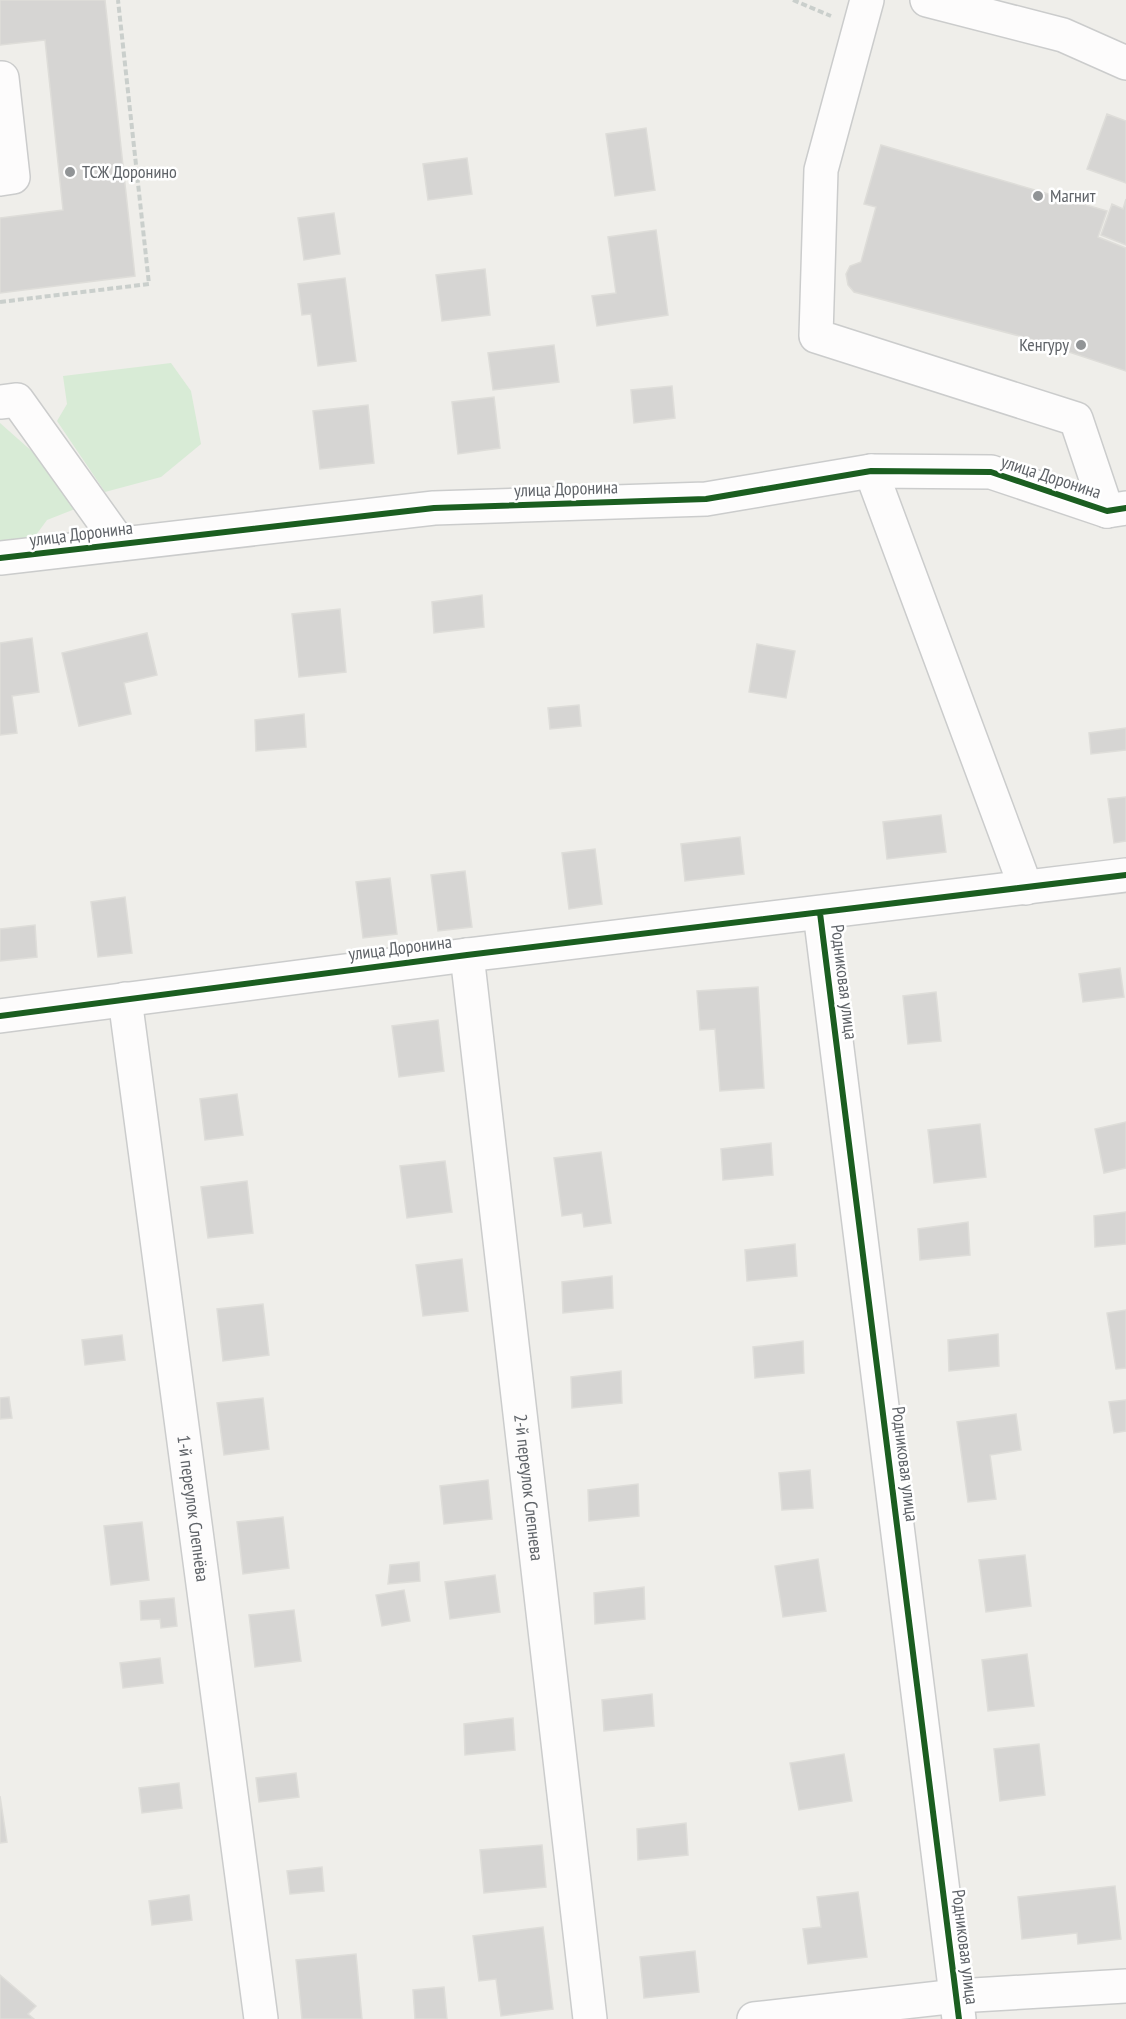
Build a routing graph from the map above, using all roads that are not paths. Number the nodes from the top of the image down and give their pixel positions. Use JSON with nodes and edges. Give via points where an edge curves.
{"nodes":[{"id":1,"x":867,"y":0,"type":"edge"},
{"id":2,"x":927,"y":0,"type":"edge"},
{"id":3,"x":1126,"y":63,"type":"edge"},
{"id":4,"x":0,"y":79,"type":"edge"},
{"id":5,"x":0,"y":179,"type":"edge"},
{"id":6,"x":0,"y":402,"type":"edge"},
{"id":7,"x":871,"y":471,"type":"junction"},
{"id":8,"x":1116,"y":510,"type":"edge"},
{"id":9,"x":120,"y":544,"type":"junction"},
{"id":10,"x":0,"y":558,"type":"edge"},
{"id":11,"x":1126,"y":875,"type":"edge"},
{"id":12,"x":1026,"y":888,"type":"junction"},
{"id":13,"x":820,"y":914,"type":"junction"},
{"id":14,"x":467,"y":955,"type":"junction"},
{"id":15,"x":125,"y":999,"type":"junction"},
{"id":16,"x":0,"y":1016,"type":"edge"},
{"id":17,"x":1126,"y":1986,"type":"edge"},
{"id":18,"x":958,"y":2008,"type":"edge"},
{"id":19,"x":261,"y":2019,"type":"edge"},
{"id":20,"x":590,"y":2019,"type":"edge"},
{"id":21,"x":754,"y":2019,"type":"edge"}],
"edges":[{"from":1,"to":8,"type":"street","via":[[821,170],[816,336],[1076,419]]},
{"from":2,"to":3,"type":"street","via":[[1063,35]]},
{"from":4,"to":5,"type":"street","via":[[13,177]]},
{"from":6,"to":9,"type":"street","via":[[16,400]]},
{"from":7,"to":8,"type":"street","name":"улица Доронина","via":[[991,472]]},
{"from":7,"to":9,"type":"street","name":"улица Доронина","via":[[706,499],[434,508]]},
{"from":7,"to":12,"type":"street"},
{"from":9,"to":10,"type":"street","name":"улица Доронина"},
{"from":11,"to":12,"type":"street","name":"улица Доронина"},
{"from":12,"to":13,"type":"street","name":"улица Доронина"},
{"from":13,"to":14,"type":"street","name":"улица Доронина"},
{"from":13,"to":18,"type":"street","name":"Родниковая улица"},
{"from":14,"to":15,"type":"street","name":"улица Доронина"},
{"from":14,"to":20,"type":"street","name":"2-й переулок Слепнева"},
{"from":15,"to":16,"type":"street","name":"улица Доронина"},
{"from":15,"to":19,"type":"street","name":"1-й переулок Слепнёва"},
{"from":17,"to":18,"type":"street"},
{"from":18,"to":21,"type":"street"}]}
